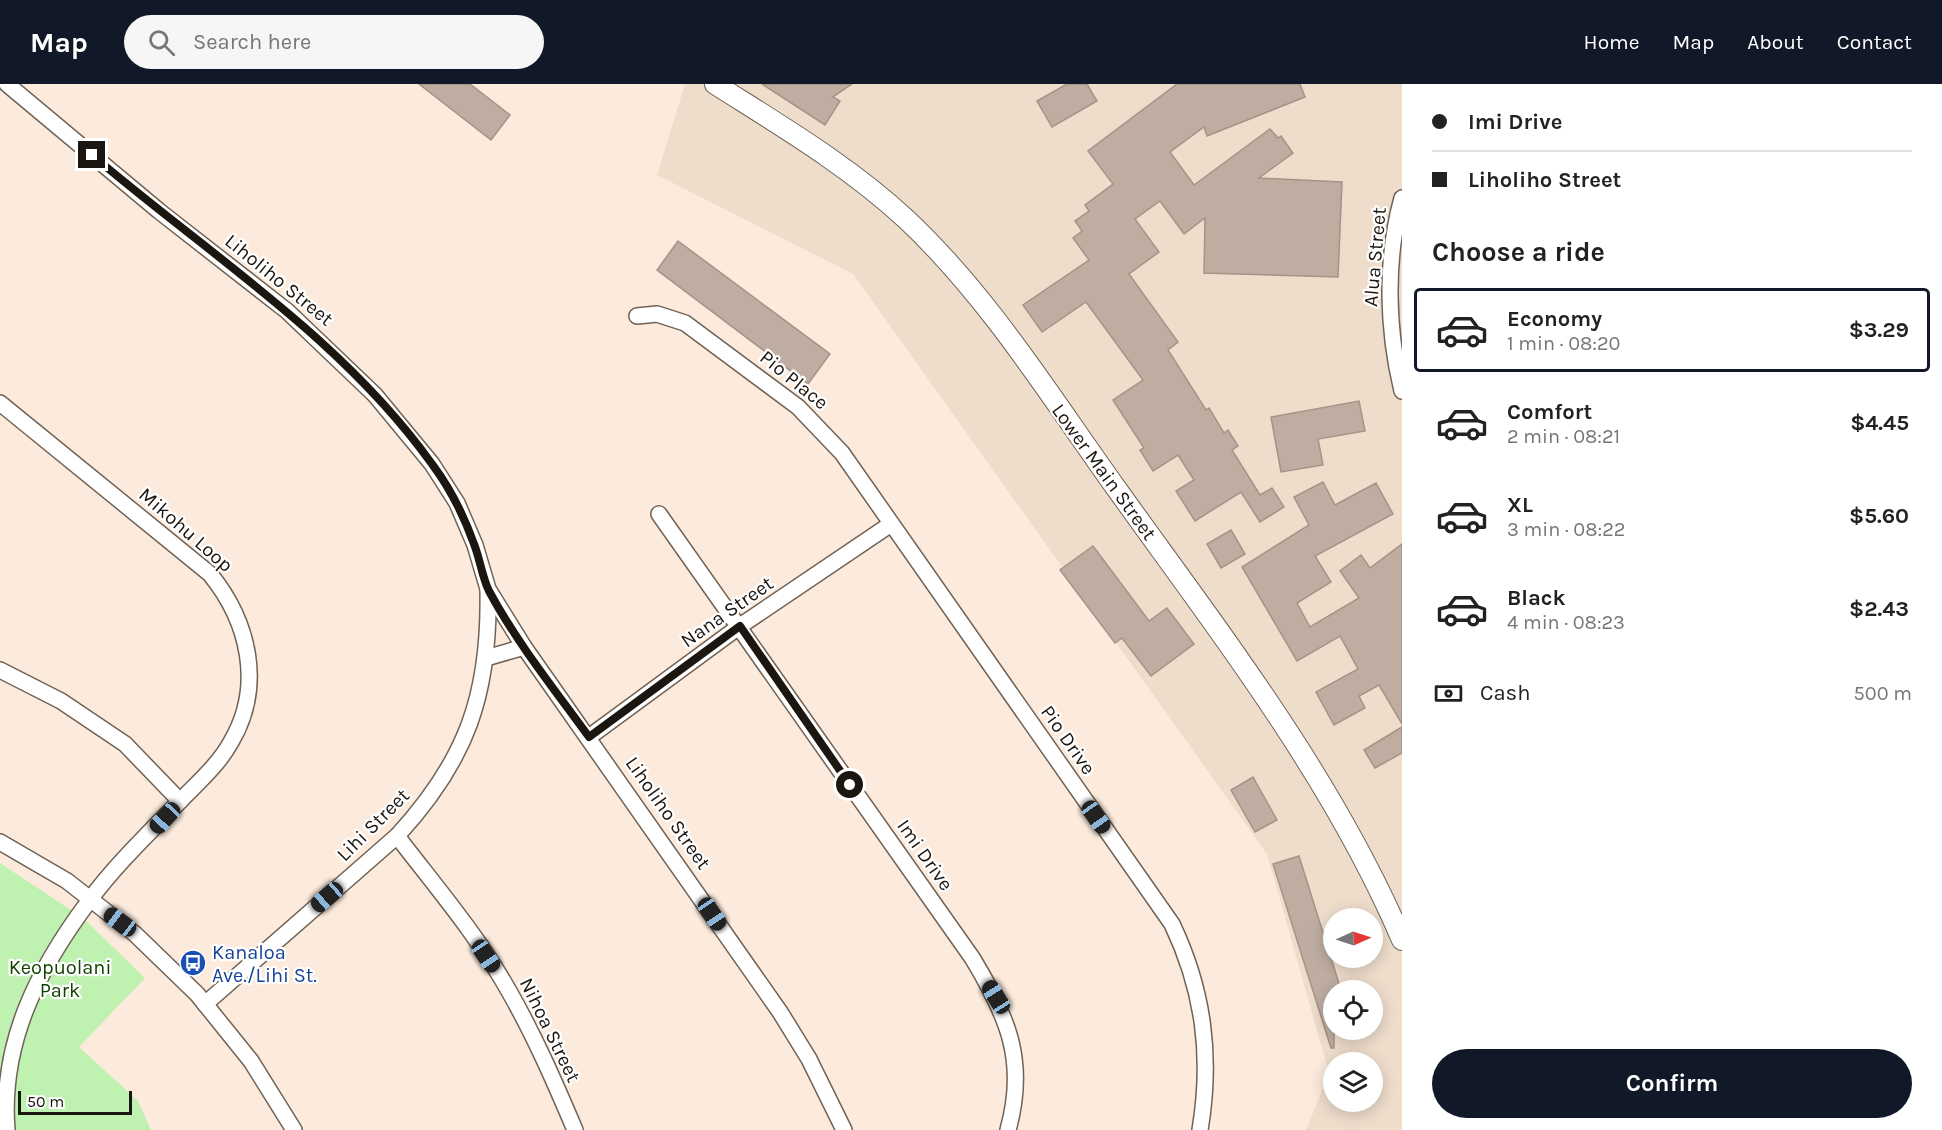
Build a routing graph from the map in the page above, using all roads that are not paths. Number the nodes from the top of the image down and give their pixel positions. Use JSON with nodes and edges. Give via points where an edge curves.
{"nodes":[{"id":1,"x":7,"y":84,"type":"edge"},
{"id":2,"x":715,"y":84,"type":"edge"},
{"id":3,"x":1402,"y":201,"type":"edge"},
{"id":4,"x":637,"y":316,"type":"dead end"},
{"id":5,"x":1402,"y":391,"type":"edge"},
{"id":6,"x":0,"y":403,"type":"edge"},
{"id":7,"x":659,"y":514,"type":"dead end"},
{"id":8,"x":891,"y":524,"type":"junction"},
{"id":9,"x":488,"y":589,"type":"junction"},
{"id":10,"x":740,"y":626,"type":"junction"},
{"id":11,"x":524,"y":647,"type":"junction"},
{"id":12,"x":486,"y":658,"type":"junction"},
{"id":13,"x":0,"y":670,"type":"edge"},
{"id":14,"x":589,"y":737,"type":"junction"},
{"id":15,"x":180,"y":801,"type":"junction"},
{"id":16,"x":397,"y":836,"type":"junction"},
{"id":17,"x":0,"y":842,"type":"edge"},
{"id":18,"x":90,"y":899,"type":"junction"},
{"id":19,"x":1402,"y":940,"type":"edge"},
{"id":20,"x":205,"y":1004,"type":"junction"},
{"id":21,"x":6,"y":1130,"type":"edge"},
{"id":22,"x":294,"y":1130,"type":"edge"},
{"id":23,"x":574,"y":1130,"type":"edge"},
{"id":24,"x":844,"y":1130,"type":"edge"},
{"id":25,"x":1008,"y":1130,"type":"edge"},
{"id":26,"x":1200,"y":1130,"type":"edge"}],
"edges":[{"from":1,"to":9,"type":"street","name":"Liholiho Street","via":[[159,212],[287,310],[375,395],[432,464],[457,503]]},
{"from":2,"to":19,"type":"street","name":"Lower Main Street","via":[[826,155],[872,190],[907,220],[970,286],[1215,627],[1332,799]]},
{"from":3,"to":5,"type":"street","name":"Alua Street","via":[[1393,250],[1390,305]]},
{"from":4,"to":8,"type":"street","name":"Pio Place","via":[[657,314],[686,323],[798,406],[842,453]]},
{"from":6,"to":15,"type":"street","name":"Mikohu Loop","via":[[210,574],[236,611],[246,643],[250,677],[241,721],[219,760]]},
{"from":7,"to":10,"type":"street","name":"Imi Drive"},
{"from":8,"to":10,"type":"street","name":"Nana Street"},
{"from":8,"to":26,"type":"street","name":"Pio Drive","via":[[1172,924],[1190,964],[1202,1006],[1207,1050]]},
{"from":9,"to":11,"type":"street","name":"Liholiho Street"},
{"from":9,"to":12,"type":"street","name":"Lihi Street"},
{"from":10,"to":14,"type":"street","name":"Nana Street"},
{"from":10,"to":25,"type":"street","name":"Imi Drive","via":[[996,997],[1015,1052],[1017,1081]]},
{"from":11,"to":12,"type":"street"},
{"from":11,"to":14,"type":"street","name":"Liholiho Street"},
{"from":12,"to":16,"type":"street","name":"Lihi Street","via":[[468,730],[447,774]]},
{"from":13,"to":15,"type":"street","via":[[62,702],[125,744]]},
{"from":14,"to":24,"type":"street","name":"Liholiho Street","via":[[780,1012],[809,1059]]},
{"from":15,"to":18,"type":"street","name":"Mikohu Loop"},
{"from":16,"to":20,"type":"street","name":"Lihi Street"},
{"from":16,"to":23,"type":"street","name":"Nihoa Street","via":[[464,922],[510,991]]},
{"from":17,"to":18,"type":"street"},
{"from":18,"to":20,"type":"street","via":[[135,934]]},
{"from":18,"to":21,"type":"street","name":"Mikohu Loop","via":[[30,993],[16,1030],[7,1069]]},
{"from":20,"to":22,"type":"street","via":[[251,1061]]}]}
